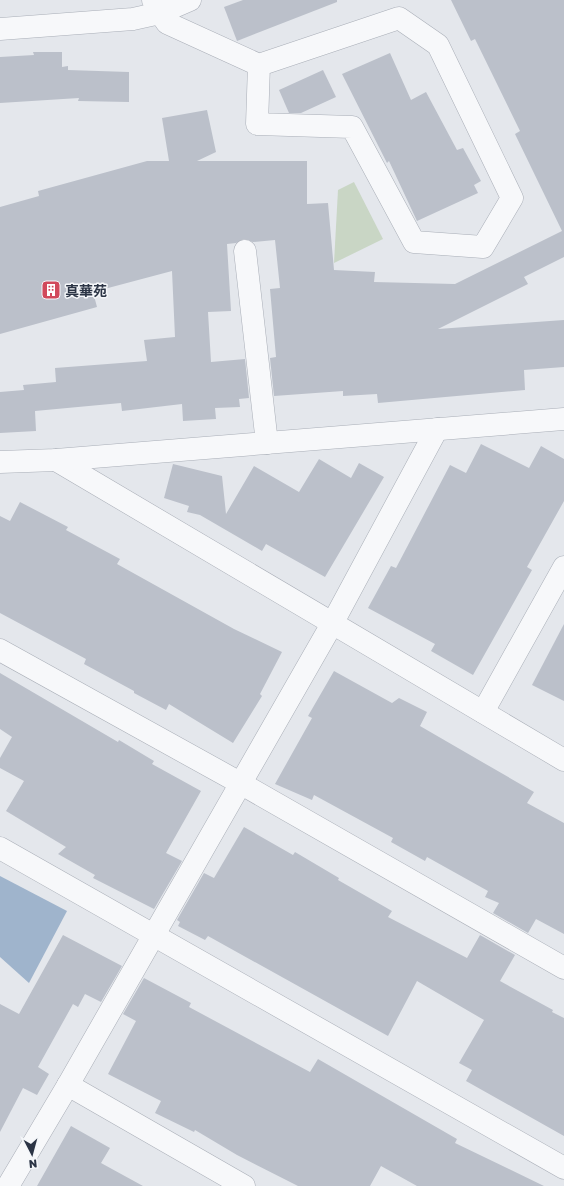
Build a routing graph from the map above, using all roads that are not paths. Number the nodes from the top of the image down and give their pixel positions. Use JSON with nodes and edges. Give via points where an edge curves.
{"nodes":[{"id":1,"x":190,"y":0,"type":"edge"},
{"id":2,"x":157,"y":6,"type":"edge"},
{"id":3,"x":0,"y":29,"type":"edge"},
{"id":4,"x":259,"y":65,"type":"junction"},
{"id":5,"x":245,"y":251,"type":"dead end"},
{"id":6,"x":564,"y":419,"type":"edge"},
{"id":7,"x":437,"y":429,"type":"junction"},
{"id":8,"x":267,"y":443,"type":"junction"},
{"id":9,"x":56,"y":460,"type":"junction"},
{"id":10,"x":0,"y":462,"type":"edge"},
{"id":11,"x":564,"y":567,"type":"edge"},
{"id":12,"x":332,"y":624,"type":"junction"},
{"id":13,"x":0,"y":650,"type":"edge"},
{"id":14,"x":483,"y":712,"type":"junction"},
{"id":15,"x":564,"y":760,"type":"edge"},
{"id":16,"x":240,"y":783,"type":"junction"},
{"id":17,"x":0,"y":848,"type":"edge"},
{"id":18,"x":152,"y":935,"type":"junction"},
{"id":19,"x":564,"y":968,"type":"edge"},
{"id":20,"x":68,"y":1085,"type":"junction"},
{"id":21,"x":564,"y":1168,"type":"edge"},
{"id":22,"x":8,"y":1186,"type":"edge"},
{"id":23,"x":244,"y":1186,"type":"edge"}],
"edges":[{"from":1,"to":2,"type":"street"},
{"from":2,"to":3,"type":"street","via":[[133,19]]},
{"from":2,"to":4,"type":"street","via":[[167,23]]},
{"from":4,"to":4,"type":"street","via":[[257,124],[352,127],[414,242],[483,247],[512,198],[438,45],[399,18]]},
{"from":5,"to":8,"type":"street"},
{"from":6,"to":7,"type":"street"},
{"from":7,"to":8,"type":"street"},
{"from":7,"to":12,"type":"street"},
{"from":8,"to":9,"type":"street"},
{"from":9,"to":10,"type":"street"},
{"from":9,"to":12,"type":"street"},
{"from":11,"to":14,"type":"street"},
{"from":12,"to":14,"type":"street"},
{"from":12,"to":16,"type":"street"},
{"from":13,"to":16,"type":"street"},
{"from":14,"to":15,"type":"street"},
{"from":16,"to":18,"type":"street"},
{"from":16,"to":19,"type":"street"},
{"from":17,"to":18,"type":"street"},
{"from":18,"to":20,"type":"street"},
{"from":18,"to":21,"type":"street"},
{"from":20,"to":22,"type":"street"},
{"from":20,"to":23,"type":"street"}]}
